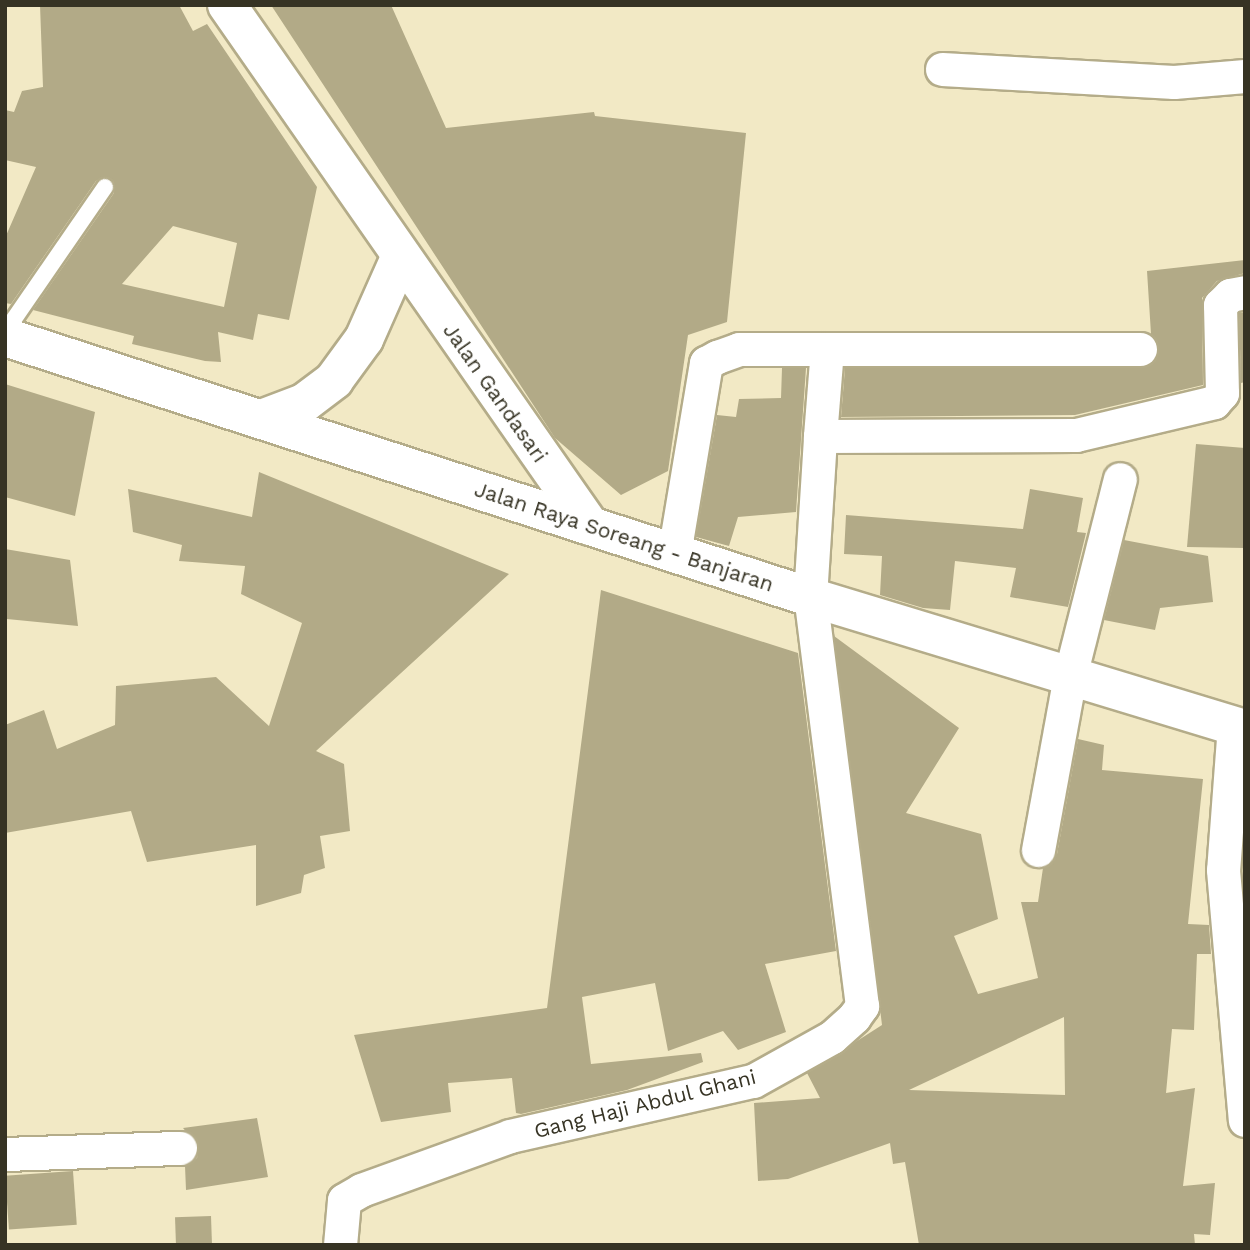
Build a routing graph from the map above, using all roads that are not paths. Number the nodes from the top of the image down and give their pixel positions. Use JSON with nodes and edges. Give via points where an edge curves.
{"nodes":[{"id":1,"x":227,"y":5,"type":"edge"},
{"id":2,"x":942,"y":69,"type":"dead end"},
{"id":3,"x":1245,"y":76,"type":"edge"},
{"id":4,"x":105,"y":187,"type":"dead end"},
{"id":5,"x":400,"y":260,"type":"junction"},
{"id":6,"x":1245,"y":292,"type":"edge"},
{"id":7,"x":5,"y":332,"type":"edge"},
{"id":8,"x":5,"y":337,"type":"edge"},
{"id":9,"x":827,"y":349,"type":"junction"},
{"id":10,"x":1140,"y":349,"type":"dead end"},
{"id":11,"x":264,"y":418,"type":"junction"},
{"id":12,"x":820,"y":436,"type":"junction"},
{"id":13,"x":1120,"y":479,"type":"dead end"},
{"id":14,"x":590,"y":526,"type":"junction"},
{"id":15,"x":674,"y":554,"type":"junction"},
{"id":16,"x":810,"y":597,"type":"junction"},
{"id":17,"x":1070,"y":676,"type":"junction"},
{"id":18,"x":1239,"y":727,"type":"edge"},
{"id":19,"x":1038,"y":849,"type":"dead end"},
{"id":20,"x":1245,"y":1120,"type":"edge"},
{"id":21,"x":180,"y":1149,"type":"dead end"},
{"id":22,"x":5,"y":1154,"type":"edge"},
{"id":23,"x":340,"y":1245,"type":"edge"}],
"edges":[{"from":1,"to":5,"type":"main road","name":"Jalan Gandasari"},
{"from":2,"to":3,"type":"street","via":[[1174,82]]},
{"from":4,"to":7,"type":"lane"},
{"from":5,"to":11,"type":"main road","via":[[363,339],[334,380],[304,403]]},
{"from":5,"to":14,"type":"main road","name":"Jalan Gandasari"},
{"from":6,"to":12,"type":"street","via":[[1230,295],[1220,305],[1222,393],[1214,402],[1076,435]]},
{"from":8,"to":11,"type":"main road","name":"Jalan Raya Soreang - Banjaran"},
{"from":9,"to":10,"type":"street"},
{"from":9,"to":12,"type":"street"},
{"from":9,"to":15,"type":"street","via":[[739,349],[706,363]]},
{"from":11,"to":14,"type":"main road","name":"Jalan Raya Soreang - Banjaran"},
{"from":12,"to":16,"type":"street"},
{"from":13,"to":17,"type":"street"},
{"from":14,"to":15,"type":"main road","name":"Jalan Raya Soreang - Banjaran"},
{"from":15,"to":16,"type":"main road","name":"Jalan Raya Soreang - Banjaran"},
{"from":16,"to":17,"type":"main road","name":"Jalan Raya Soreang - Banjaran"},
{"from":16,"to":23,"type":"street","name":"Gang Haji Abdul Ghani","via":[[862,1006],[832,1037],[753,1081],[510,1136],[361,1190],[344,1200]]},
{"from":17,"to":18,"type":"main road","name":"Jalan Raya Soreang - Banjaran"},
{"from":17,"to":19,"type":"street"},
{"from":18,"to":20,"type":"street","via":[[1223,870]]},
{"from":21,"to":22,"type":"street"}]}
